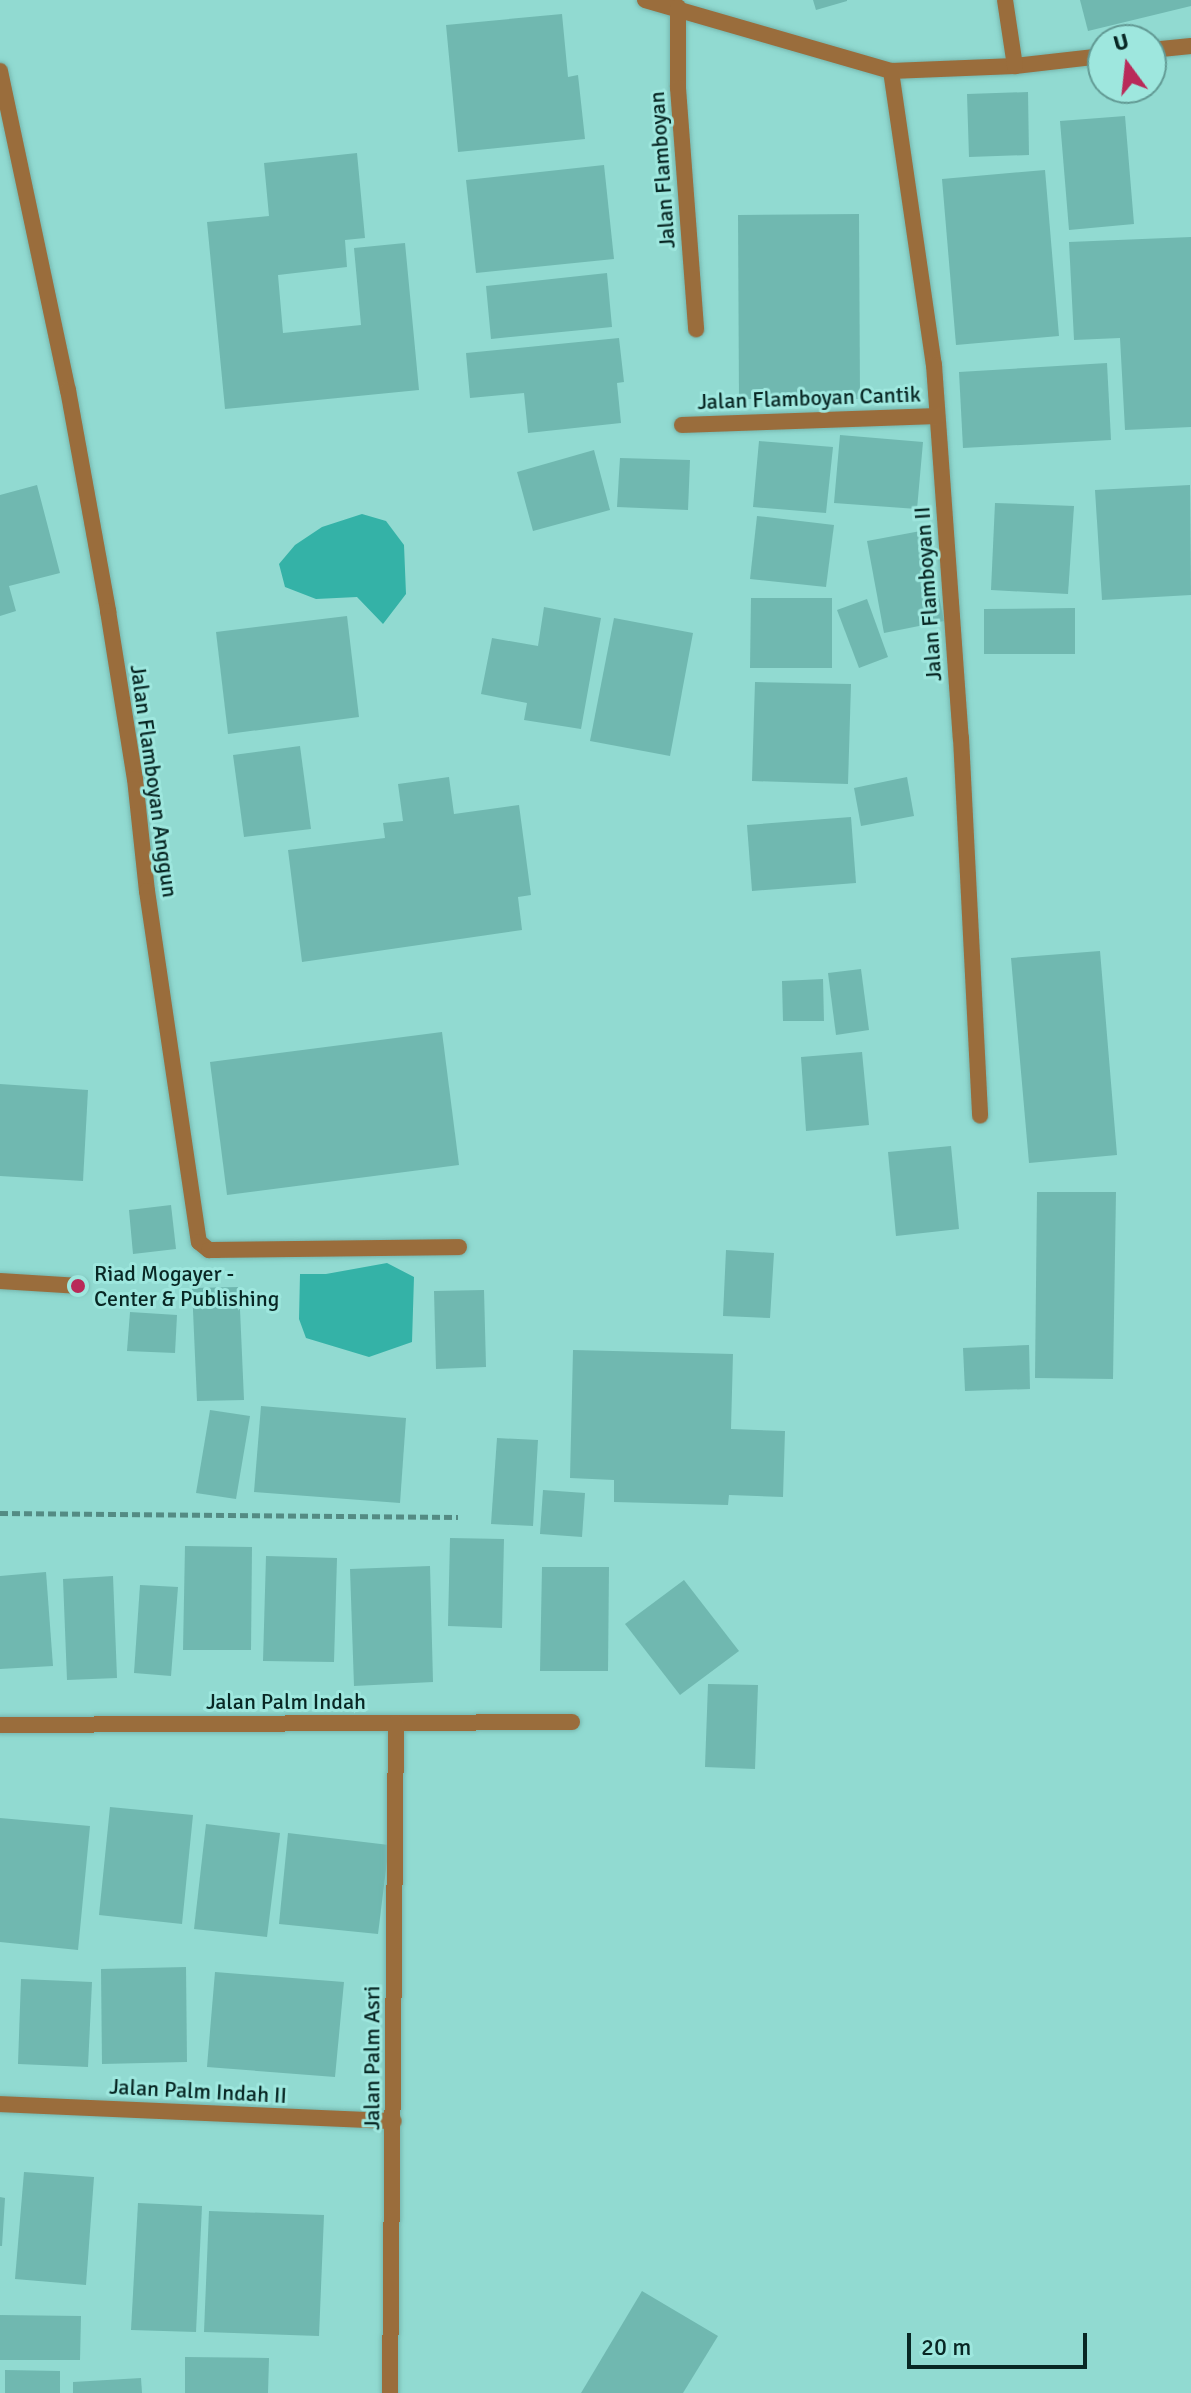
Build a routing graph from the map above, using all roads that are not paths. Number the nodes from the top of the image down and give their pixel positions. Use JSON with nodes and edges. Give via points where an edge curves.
{"nodes":[{"id":1,"x":645,"y":0,"type":"edge"},
{"id":2,"x":1005,"y":0,"type":"edge"},
{"id":3,"x":678,"y":7,"type":"junction"},
{"id":4,"x":1191,"y":46,"type":"edge"},
{"id":5,"x":1167,"y":48,"type":"edge"},
{"id":6,"x":1087,"y":58,"type":"edge"},
{"id":7,"x":1015,"y":66,"type":"junction"},
{"id":8,"x":0,"y":71,"type":"edge"},
{"id":9,"x":891,"y":71,"type":"junction"},
{"id":10,"x":696,"y":329,"type":"dead end"},
{"id":11,"x":937,"y":416,"type":"junction"},
{"id":12,"x":682,"y":425,"type":"dead end"},
{"id":13,"x":980,"y":1116,"type":"dead end"},
{"id":14,"x":459,"y":1247,"type":"dead end"},
{"id":15,"x":0,"y":1281,"type":"edge"},
{"id":16,"x":80,"y":1286,"type":"dead end"},
{"id":17,"x":572,"y":1722,"type":"dead end"},
{"id":18,"x":396,"y":1723,"type":"junction"},
{"id":19,"x":0,"y":1725,"type":"edge"},
{"id":20,"x":0,"y":2104,"type":"edge"},
{"id":21,"x":394,"y":2121,"type":"junction"},
{"id":22,"x":390,"y":2393,"type":"edge"}],
"edges":[{"from":1,"to":3,"type":"street"},
{"from":2,"to":7,"type":"street"},
{"from":3,"to":9,"type":"street"},
{"from":3,"to":10,"type":"street","name":"Jalan Flamboyan","via":[[678,88]]},
{"from":4,"to":5,"type":"street"},
{"from":6,"to":7,"type":"street"},
{"from":7,"to":9,"type":"street"},
{"from":8,"to":14,"type":"street","name":"Jalan Flamboyan Anggun","via":[[68,390],[108,611],[199,1242],[209,1250]]},
{"from":9,"to":11,"type":"street","name":"Jalan Flamboyan II"},
{"from":11,"to":12,"type":"street","name":"Jalan Flamboyan Cantik"},
{"from":11,"to":13,"type":"street","name":"Jalan Flamboyan II","via":[[961,738]]},
{"from":15,"to":16,"type":"street"},
{"from":17,"to":18,"type":"street","name":"Jalan Palm Indah"},
{"from":18,"to":19,"type":"street","name":"Jalan Palm Indah"},
{"from":18,"to":21,"type":"street","name":"Jalan Palm Asri"},
{"from":20,"to":21,"type":"street","name":"Jalan Palm Indah II"},
{"from":21,"to":22,"type":"street","name":"Jalan Palm Asri"}]}
